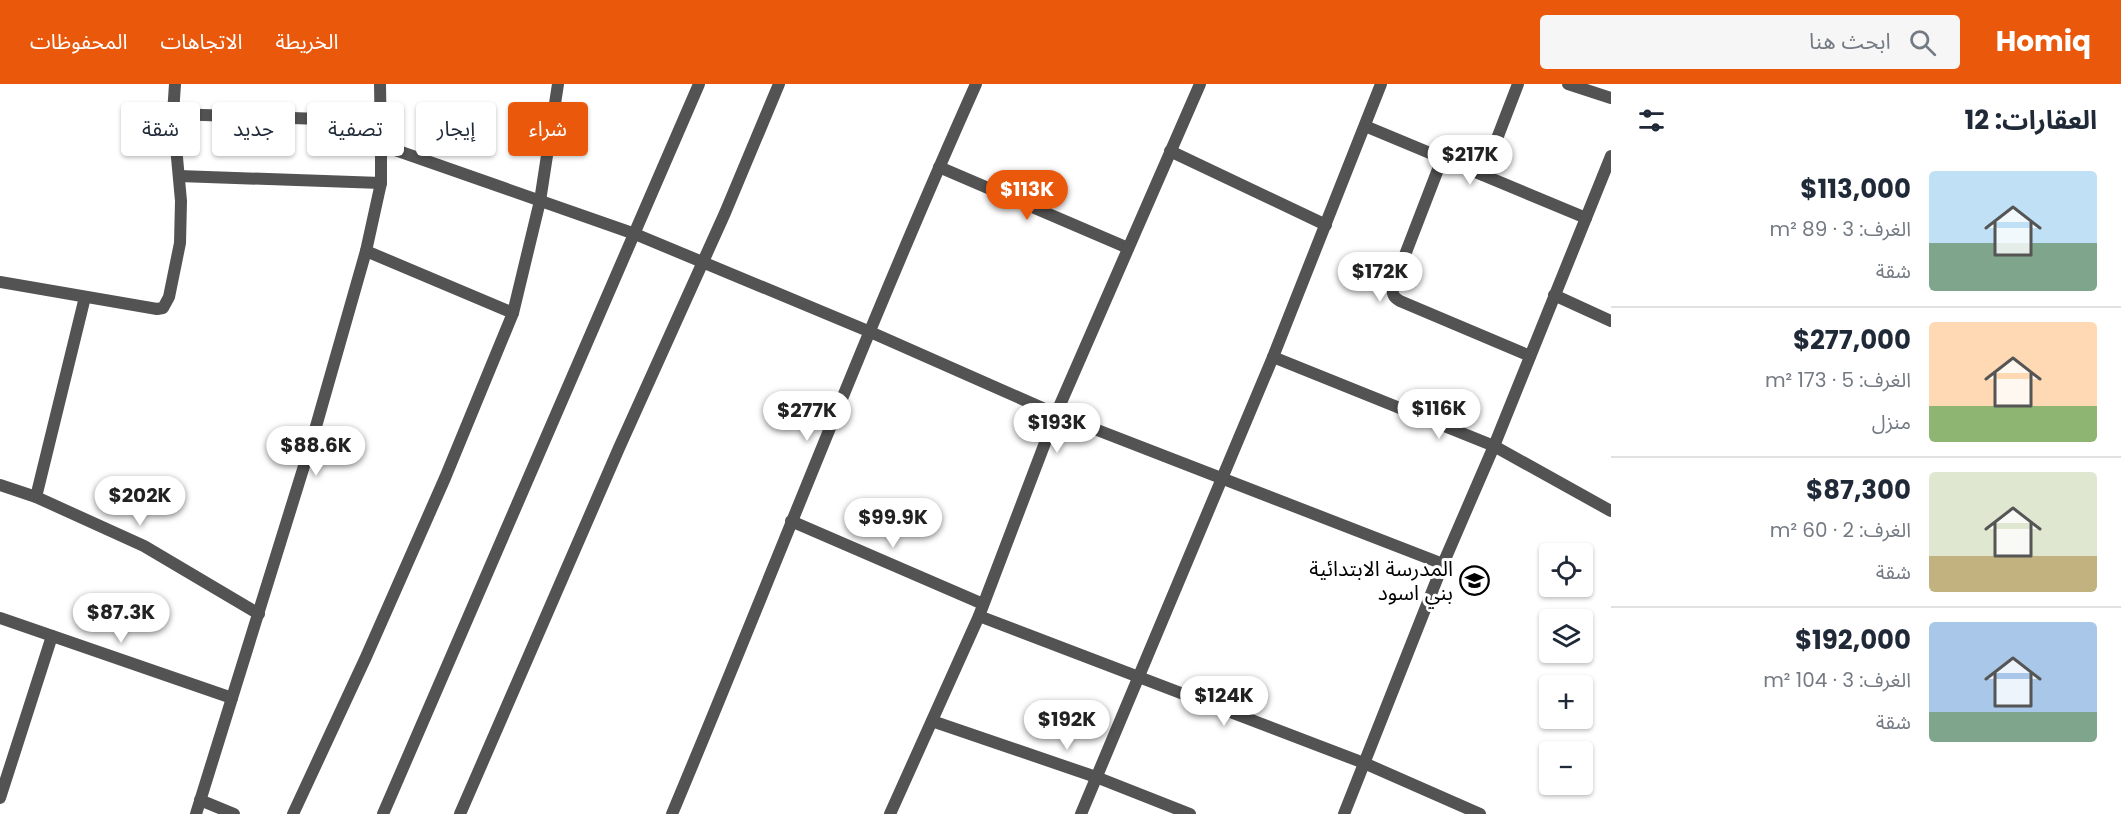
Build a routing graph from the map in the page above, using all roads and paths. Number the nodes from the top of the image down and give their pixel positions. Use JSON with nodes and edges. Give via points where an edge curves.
{"nodes":[{"id":1,"x":175,"y":84,"type":"edge"},
{"id":2,"x":380,"y":84,"type":"edge"},
{"id":3,"x":558,"y":84,"type":"edge"},
{"id":4,"x":699,"y":84,"type":"edge"},
{"id":5,"x":779,"y":84,"type":"edge"},
{"id":6,"x":976,"y":84,"type":"edge"},
{"id":7,"x":1200,"y":84,"type":"edge"},
{"id":8,"x":1381,"y":84,"type":"edge"},
{"id":9,"x":1518,"y":84,"type":"edge"},
{"id":10,"x":1568,"y":84,"type":"edge"},
{"id":11,"x":1611,"y":98,"type":"edge"},
{"id":12,"x":174,"y":102,"type":"edge"},
{"id":13,"x":380,"y":102,"type":"edge"},
{"id":14,"x":200,"y":115,"type":"edge"},
{"id":15,"x":307,"y":119,"type":"edge"},
{"id":16,"x":1365,"y":126,"type":"junction"},
{"id":17,"x":1170,"y":151,"type":"junction"},
{"id":18,"x":404,"y":153,"type":"edge"},
{"id":19,"x":177,"y":156,"type":"edge"},
{"id":20,"x":381,"y":156,"type":"edge"},
{"id":21,"x":1611,"y":156,"type":"edge"},
{"id":22,"x":1442,"y":159,"type":"junction"},
{"id":23,"x":939,"y":167,"type":"junction"},
{"id":24,"x":1608,"y":173,"type":"edge"},
{"id":25,"x":1483,"y":175,"type":"junction"},
{"id":26,"x":179,"y":176,"type":"junction"},
{"id":27,"x":381,"y":183,"type":"junction"},
{"id":28,"x":540,"y":201,"type":"junction"},
{"id":29,"x":1586,"y":218,"type":"junction"},
{"id":30,"x":1326,"y":225,"type":"junction"},
{"id":31,"x":635,"y":234,"type":"junction"},
{"id":32,"x":1128,"y":248,"type":"junction"},
{"id":33,"x":366,"y":251,"type":"junction"},
{"id":34,"x":703,"y":262,"type":"junction"},
{"id":35,"x":0,"y":282,"type":"edge"},
{"id":36,"x":1554,"y":295,"type":"junction"},
{"id":37,"x":85,"y":297,"type":"junction"},
{"id":38,"x":513,"y":313,"type":"junction"},
{"id":39,"x":1611,"y":321,"type":"edge"},
{"id":40,"x":868,"y":332,"type":"junction"},
{"id":41,"x":1530,"y":356,"type":"junction"},
{"id":42,"x":1273,"y":357,"type":"junction"},
{"id":43,"x":1056,"y":414,"type":"junction"},
{"id":44,"x":1494,"y":446,"type":"junction"},
{"id":45,"x":1222,"y":480,"type":"junction"},
{"id":46,"x":0,"y":485,"type":"edge"},
{"id":47,"x":36,"y":497,"type":"junction"},
{"id":48,"x":1611,"y":511,"type":"edge"},
{"id":49,"x":791,"y":521,"type":"junction"},
{"id":50,"x":1443,"y":564,"type":"junction"},
{"id":51,"x":981,"y":610,"type":"junction"},
{"id":52,"x":259,"y":614,"type":"junction"},
{"id":53,"x":0,"y":618,"type":"edge"},
{"id":54,"x":52,"y":636,"type":"junction"},
{"id":55,"x":1138,"y":678,"type":"junction"},
{"id":56,"x":232,"y":698,"type":"junction"},
{"id":57,"x":932,"y":721,"type":"junction"},
{"id":58,"x":1364,"y":763,"type":"junction"},
{"id":59,"x":1096,"y":777,"type":"junction"},
{"id":60,"x":0,"y":798,"type":"edge"},
{"id":61,"x":200,"y":800,"type":"junction"},
{"id":62,"x":196,"y":814,"type":"edge"},
{"id":63,"x":234,"y":814,"type":"edge"},
{"id":64,"x":293,"y":814,"type":"edge"},
{"id":65,"x":383,"y":814,"type":"edge"},
{"id":66,"x":460,"y":814,"type":"edge"},
{"id":67,"x":672,"y":814,"type":"edge"},
{"id":68,"x":890,"y":814,"type":"edge"},
{"id":69,"x":1081,"y":814,"type":"edge"},
{"id":70,"x":1190,"y":814,"type":"edge"},
{"id":71,"x":1344,"y":814,"type":"edge"},
{"id":72,"x":1480,"y":814,"type":"edge"}],
"edges":[{"from":1,"to":12,"type":"street"},
{"from":2,"to":13,"type":"street"},
{"from":3,"to":28,"type":"street"},
{"from":4,"to":31,"type":"street"},
{"from":5,"to":34,"type":"street"},
{"from":6,"to":23,"type":"street"},
{"from":7,"to":17,"type":"street"},
{"from":8,"to":16,"type":"street"},
{"from":9,"to":25,"type":"street"},
{"from":10,"to":11,"type":"street"},
{"from":14,"to":15,"type":"street"},
{"from":16,"to":22,"type":"street"},
{"from":16,"to":30,"type":"street"},
{"from":17,"to":30,"type":"street"},
{"from":17,"to":32,"type":"street"},
{"from":18,"to":28,"type":"street"},
{"from":19,"to":26,"type":"street"},
{"from":20,"to":27,"type":"street"},
{"from":21,"to":24,"type":"street"},
{"from":22,"to":25,"type":"street"},
{"from":22,"to":41,"type":"street","via":[[1393,286],[1394,297]]},
{"from":23,"to":32,"type":"street"},
{"from":23,"to":40,"type":"street"},
{"from":24,"to":29,"type":"street"},
{"from":25,"to":29,"type":"street"},
{"from":26,"to":27,"type":"street"},
{"from":26,"to":37,"type":"street","via":[[180,243],[167,303],[157,309]]},
{"from":27,"to":33,"type":"street"},
{"from":28,"to":31,"type":"street"},
{"from":28,"to":38,"type":"street"},
{"from":29,"to":36,"type":"street"},
{"from":30,"to":42,"type":"street"},
{"from":31,"to":34,"type":"street"},
{"from":31,"to":65,"type":"street"},
{"from":32,"to":43,"type":"street"},
{"from":33,"to":38,"type":"street"},
{"from":33,"to":52,"type":"street"},
{"from":34,"to":40,"type":"street"},
{"from":34,"to":66,"type":"street"},
{"from":35,"to":37,"type":"street"},
{"from":36,"to":39,"type":"street"},
{"from":36,"to":41,"type":"street"},
{"from":37,"to":47,"type":"street"},
{"from":38,"to":64,"type":"street","via":[[440,488]]},
{"from":40,"to":43,"type":"street"},
{"from":40,"to":49,"type":"street"},
{"from":41,"to":44,"type":"street"},
{"from":42,"to":44,"type":"street"},
{"from":42,"to":45,"type":"street"},
{"from":43,"to":45,"type":"street"},
{"from":43,"to":51,"type":"street"},
{"from":44,"to":48,"type":"street"},
{"from":44,"to":50,"type":"street"},
{"from":45,"to":50,"type":"street"},
{"from":45,"to":55,"type":"street"},
{"from":46,"to":47,"type":"street"},
{"from":47,"to":52,"type":"street","via":[[144,546]]},
{"from":49,"to":51,"type":"street"},
{"from":49,"to":67,"type":"street"},
{"from":50,"to":58,"type":"street"},
{"from":51,"to":55,"type":"street"},
{"from":51,"to":57,"type":"street"},
{"from":52,"to":56,"type":"street"},
{"from":53,"to":54,"type":"street"},
{"from":54,"to":56,"type":"street"},
{"from":54,"to":60,"type":"street"},
{"from":55,"to":58,"type":"street"},
{"from":55,"to":59,"type":"street"},
{"from":56,"to":61,"type":"street"},
{"from":57,"to":59,"type":"street"},
{"from":57,"to":68,"type":"street"},
{"from":58,"to":71,"type":"street"},
{"from":58,"to":72,"type":"street"},
{"from":59,"to":69,"type":"street"},
{"from":59,"to":70,"type":"street"},
{"from":61,"to":62,"type":"street"},
{"from":61,"to":63,"type":"street"}]}
